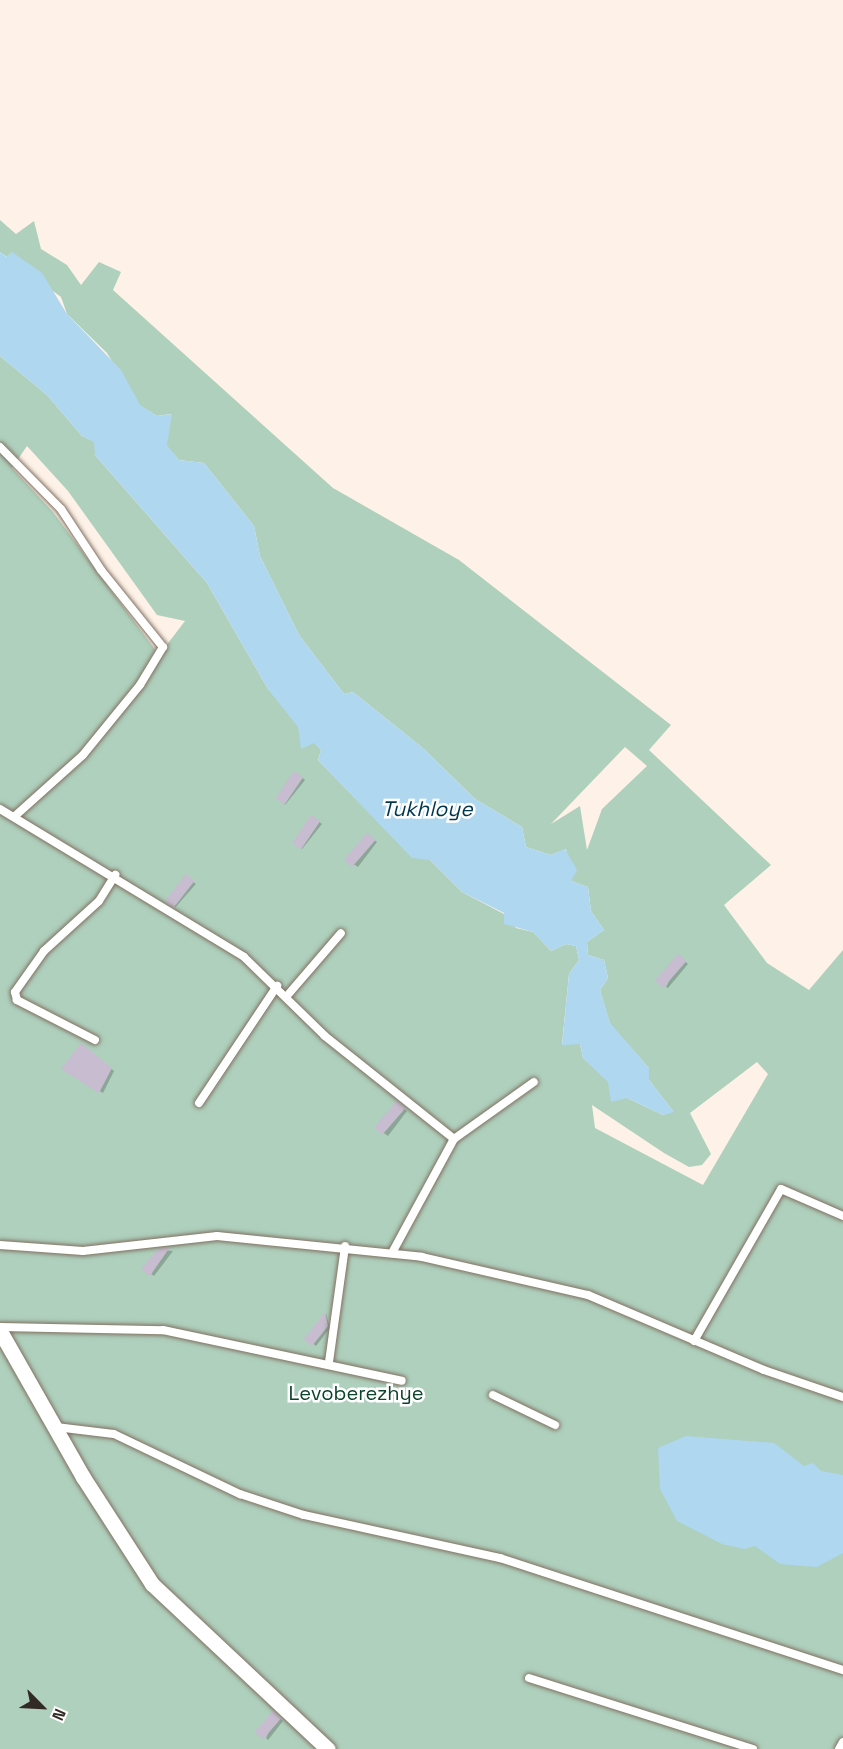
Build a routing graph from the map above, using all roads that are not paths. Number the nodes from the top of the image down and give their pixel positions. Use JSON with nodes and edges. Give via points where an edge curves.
{"nodes":[{"id":1,"x":0,"y":447,"type":"edge"},
{"id":2,"x":0,"y":809,"type":"edge"},
{"id":3,"x":15,"y":816,"type":"junction"},
{"id":4,"x":115,"y":875,"type":"junction"},
{"id":5,"x":341,"y":933,"type":"dead end"},
{"id":6,"x":277,"y":986,"type":"junction"},
{"id":7,"x":286,"y":997,"type":"junction"},
{"id":8,"x":95,"y":1040,"type":"dead end"},
{"id":9,"x":534,"y":1082,"type":"dead end"},
{"id":10,"x":199,"y":1103,"type":"dead end"},
{"id":11,"x":454,"y":1139,"type":"junction"},
{"id":12,"x":843,"y":1216,"type":"edge"},
{"id":13,"x":0,"y":1245,"type":"edge"},
{"id":14,"x":345,"y":1246,"type":"junction"},
{"id":15,"x":392,"y":1253,"type":"junction"},
{"id":16,"x":0,"y":1329,"type":"edge"},
{"id":17,"x":694,"y":1341,"type":"junction"},
{"id":18,"x":329,"y":1362,"type":"junction"},
{"id":19,"x":402,"y":1381,"type":"dead end"},
{"id":20,"x":493,"y":1395,"type":"dead end"},
{"id":21,"x":843,"y":1397,"type":"edge"},
{"id":22,"x":555,"y":1425,"type":"dead end"},
{"id":23,"x":54,"y":1427,"type":"junction"},
{"id":24,"x":843,"y":1670,"type":"edge"},
{"id":25,"x":529,"y":1678,"type":"dead end"},
{"id":26,"x":843,"y":1742,"type":"edge"},
{"id":27,"x":328,"y":1749,"type":"edge"},
{"id":28,"x":753,"y":1749,"type":"edge"},
{"id":29,"x":839,"y":1749,"type":"edge"}],
"edges":[{"from":1,"to":3,"type":"lane","via":[[61,509],[101,570],[163,646],[140,685],[83,755]]},
{"from":2,"to":3,"type":"lane"},
{"from":3,"to":4,"type":"lane"},
{"from":4,"to":6,"type":"lane","via":[[244,957]]},
{"from":4,"to":8,"type":"lane","via":[[99,901],[44,951],[15,992],[17,1000]]},
{"from":5,"to":7,"type":"lane"},
{"from":6,"to":7,"type":"lane"},
{"from":6,"to":10,"type":"lane"},
{"from":7,"to":11,"type":"lane","via":[[325,1036]]},
{"from":9,"to":11,"type":"lane"},
{"from":11,"to":15,"type":"lane"},
{"from":12,"to":17,"type":"lane","via":[[781,1189]]},
{"from":13,"to":14,"type":"lane","via":[[83,1251],[217,1236]]},
{"from":14,"to":15,"type":"lane"},
{"from":14,"to":18,"type":"lane"},
{"from":15,"to":17,"type":"lane","via":[[525,1277],[588,1295]]},
{"from":16,"to":18,"type":"lane","via":[[163,1330]]},
{"from":16,"to":23,"type":"street"},
{"from":17,"to":21,"type":"lane"},
{"from":18,"to":19,"type":"lane"},
{"from":20,"to":22,"type":"lane"},
{"from":23,"to":24,"type":"lane","via":[[114,1434],[240,1494],[304,1515],[500,1558]]},
{"from":23,"to":27,"type":"street","via":[[152,1584]]},
{"from":25,"to":28,"type":"lane"},
{"from":26,"to":29,"type":"lane"}]}
